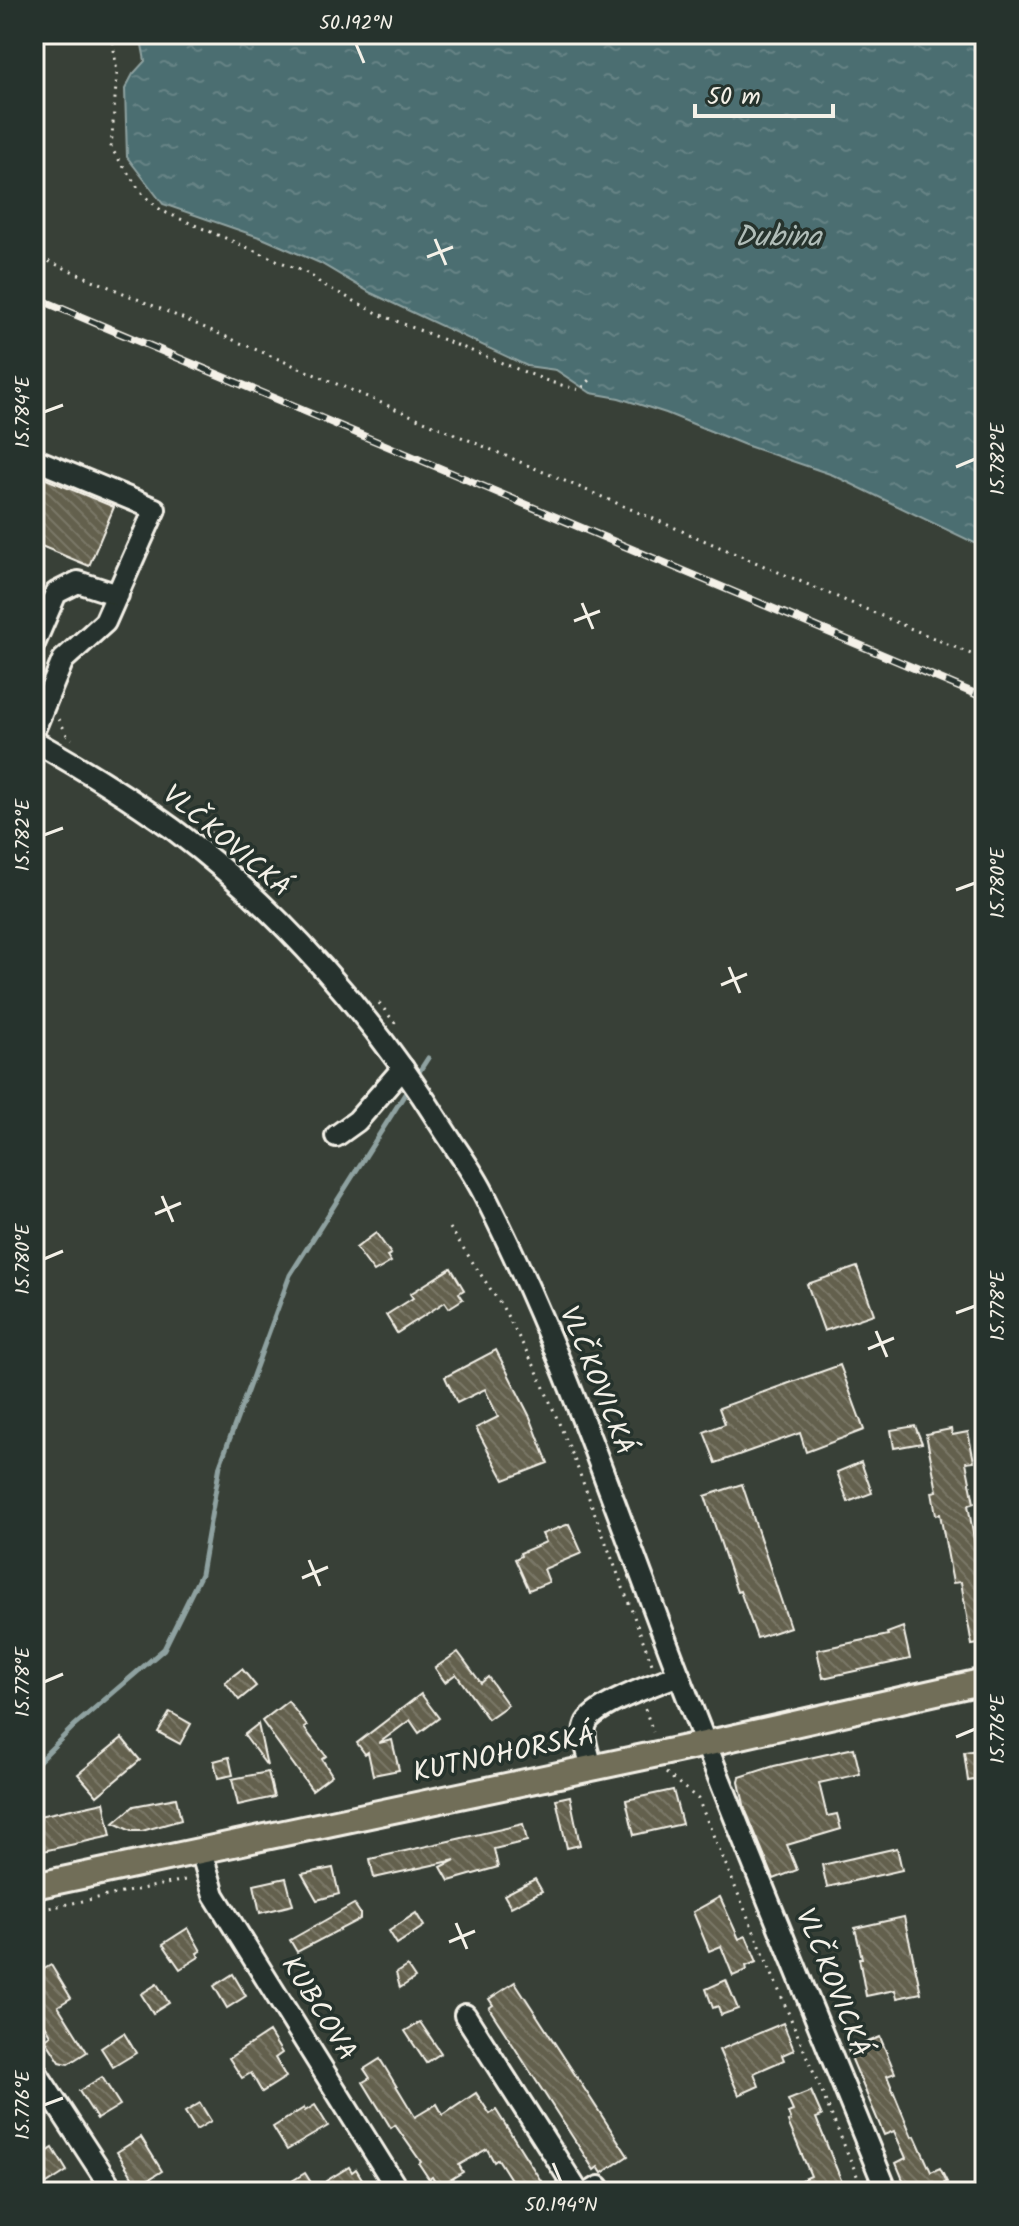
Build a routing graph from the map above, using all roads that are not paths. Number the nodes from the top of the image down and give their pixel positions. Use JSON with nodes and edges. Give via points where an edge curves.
{"nodes":[{"id":1,"x":34,"y":459,"type":"edge"},
{"id":2,"x":118,"y":595,"type":"junction"},
{"id":3,"x":34,"y":646,"type":"edge"},
{"id":4,"x":63,"y":660,"type":"junction"},
{"id":5,"x":34,"y":730,"type":"edge"},
{"id":6,"x":34,"y":741,"type":"edge"},
{"id":7,"x":406,"y":1072,"type":"junction"},
{"id":8,"x":336,"y":1136,"type":"dead end"},
{"id":9,"x":679,"y":1675,"type":"junction"},
{"id":10,"x":985,"y":1681,"type":"edge"},
{"id":11,"x":705,"y":1744,"type":"junction"},
{"id":12,"x":592,"y":1767,"type":"junction"},
{"id":13,"x":201,"y":1851,"type":"junction"},
{"id":14,"x":34,"y":1886,"type":"edge"},
{"id":15,"x":465,"y":2015,"type":"dead end"},
{"id":16,"x":34,"y":2069,"type":"edge"},
{"id":17,"x":114,"y":2192,"type":"edge"},
{"id":18,"x":399,"y":2192,"type":"edge"},
{"id":19,"x":578,"y":2192,"type":"edge"},
{"id":20,"x":887,"y":2192,"type":"edge"}],
"edges":[{"from":1,"to":2,"type":"street","via":[[155,509]]},
{"from":2,"to":3,"type":"street","via":[[78,582],[56,593]]},
{"from":2,"to":4,"type":"street","via":[[105,622]]},
{"from":3,"to":4,"type":"street"},
{"from":4,"to":5,"type":"street"},
{"from":6,"to":7,"type":"street","name":"VLČKOVICKÁ","via":[[173,829],[235,881],[359,1010]]},
{"from":7,"to":8,"type":"street"},
{"from":7,"to":9,"type":"street","name":"VLČKOVICKÁ","via":[[484,1193],[534,1301]]},
{"from":9,"to":11,"type":"street","name":"VLČKOVICKÁ"},
{"from":9,"to":12,"type":"street","via":[[590,1717],[585,1733]]},
{"from":10,"to":11,"type":"main road","name":"KUTNOHORSKÁ"},
{"from":11,"to":12,"type":"main road","name":"KUTNOHORSKÁ"},
{"from":11,"to":20,"type":"street","name":"VLČKOVICKÁ"},
{"from":12,"to":13,"type":"main road","name":"KUTNOHORSKÁ"},
{"from":13,"to":14,"type":"main road","name":"KUTNOHORSKÁ"},
{"from":13,"to":18,"type":"street","name":"KUBCOVA","via":[[214,1895]]},
{"from":15,"to":19,"type":"street"},
{"from":16,"to":17,"type":"street"}]}
